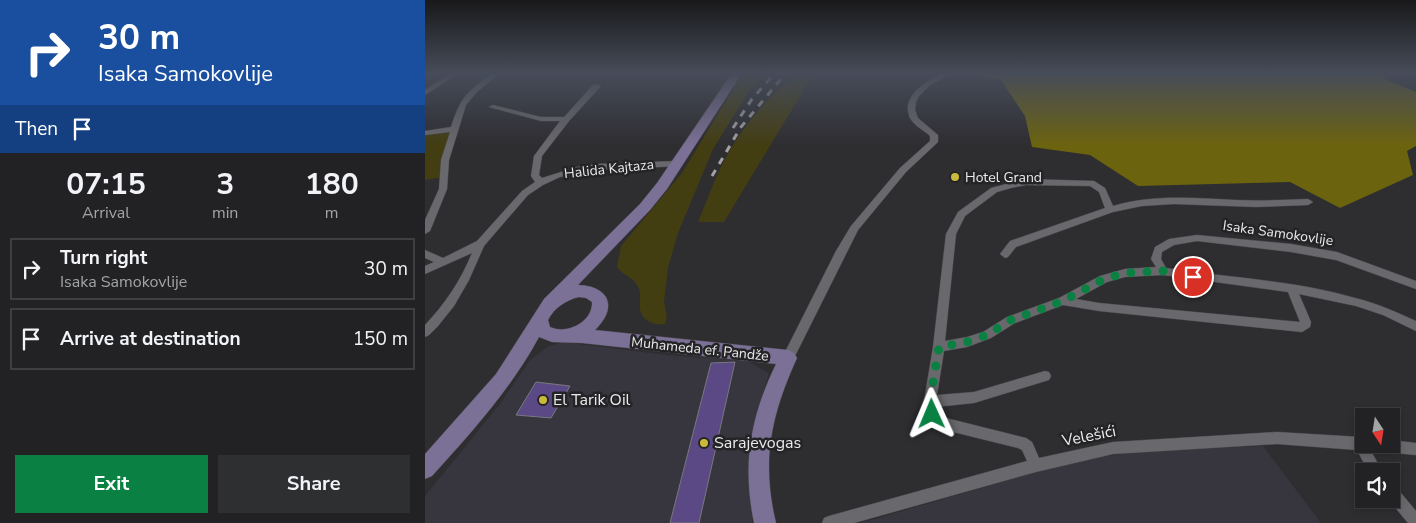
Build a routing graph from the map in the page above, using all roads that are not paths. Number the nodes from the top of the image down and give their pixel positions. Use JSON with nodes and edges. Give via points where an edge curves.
{"nodes":[{"id":1,"x":468,"y":97,"type":"edge"},
{"id":2,"x":586,"y":97,"type":"edge"},
{"id":3,"x":721,"y":97,"type":"edge"},
{"id":4,"x":917,"y":97,"type":"edge"},
{"id":5,"x":493,"y":107,"type":"dead end"},
{"id":6,"x":566,"y":119,"type":"junction"},
{"id":7,"x":454,"y":129,"type":"junction"},
{"id":8,"x":425,"y":133,"type":"edge"},
{"id":9,"x":677,"y":164,"type":"junction"},
{"id":10,"x":543,"y":180,"type":"junction"},
{"id":11,"x":443,"y":189,"type":"junction"},
{"id":12,"x":1308,"y":202,"type":"dead end"},
{"id":13,"x":1110,"y":210,"type":"junction"},
{"id":14,"x":425,"y":219,"type":"edge"},
{"id":15,"x":425,"y":231,"type":"edge"},
{"id":16,"x":480,"y":244,"type":"junction"},
{"id":17,"x":425,"y":254,"type":"edge"},
{"id":18,"x":1005,"y":254,"type":"dead end"},
{"id":19,"x":597,"y":256,"type":"junction"},
{"id":20,"x":456,"y":257,"type":"junction"},
{"id":21,"x":438,"y":259,"type":"junction"},
{"id":22,"x":425,"y":262,"type":"edge"},
{"id":23,"x":425,"y":270,"type":"edge"},
{"id":24,"x":1163,"y":271,"type":"junction"},
{"id":25,"x":1416,"y":285,"type":"edge"},
{"id":26,"x":1292,"y":290,"type":"junction"},
{"id":27,"x":589,"y":292,"type":"junction"},
{"id":28,"x":1063,"y":301,"type":"junction"},
{"id":29,"x":550,"y":304,"type":"junction"},
{"id":30,"x":597,"y":318,"type":"junction"},
{"id":31,"x":541,"y":320,"type":"junction"},
{"id":32,"x":1416,"y":326,"type":"edge"},
{"id":33,"x":425,"y":332,"type":"edge"},
{"id":34,"x":561,"y":336,"type":"junction"},
{"id":35,"x":613,"y":340,"type":"junction"},
{"id":36,"x":939,"y":347,"type":"junction"},
{"id":37,"x":787,"y":358,"type":"junction"},
{"id":38,"x":514,"y":363,"type":"junction"},
{"id":39,"x":1045,"y":376,"type":"dead end"},
{"id":40,"x":930,"y":401,"type":"junction"},
{"id":41,"x":1355,"y":443,"type":"edge"},
{"id":42,"x":1400,"y":447,"type":"edge"},
{"id":43,"x":1416,"y":449,"type":"edge"},
{"id":44,"x":1036,"y":465,"type":"junction"},
{"id":45,"x":425,"y":469,"type":"edge"},
{"id":46,"x":1400,"y":503,"type":"edge"},
{"id":47,"x":1416,"y":522,"type":"edge"},
{"id":48,"x":765,"y":523,"type":"edge"},
{"id":49,"x":829,"y":523,"type":"edge"}],
"edges":[{"from":1,"to":7,"type":"street"},
{"from":2,"to":6,"type":"street"},
{"from":3,"to":9,"type":"main road","name":"Halida Kajtaza"},
{"from":4,"to":37,"type":"street","name":"Muhameda ef. Pandže","via":[[912,110],[915,120],[928,128],[935,137],[934,142],[903,170],[854,228]]},
{"from":5,"to":6,"type":"street","via":[[541,119]]},
{"from":6,"to":10,"type":"street","via":[[538,156],[535,176]]},
{"from":7,"to":8,"type":"street"},
{"from":7,"to":11,"type":"street","via":[[445,160]]},
{"from":9,"to":10,"type":"street","name":"Halida Kajtaza","via":[[594,168]]},
{"from":9,"to":19,"type":"main road","name":"Halida Kajtaza","via":[[645,207]]},
{"from":10,"to":16,"type":"street","name":"Halida Kajtaza","via":[[525,193]]},
{"from":11,"to":14,"type":"street"},
{"from":11,"to":15,"type":"street"},
{"from":12,"to":13,"type":"street","name":"Isaka Samokovlije","via":[[1153,201]]},
{"from":13,"to":18,"type":"street","name":"Isaka Samokovlije","via":[[1013,244]]},
{"from":13,"to":36,"type":"street","via":[[1099,185],[1026,182],[994,190],[961,214],[951,234]]},
{"from":16,"to":20,"type":"street","name":"Halida Kajtaza"},
{"from":16,"to":33,"type":"street","name":"Halida Kajtaza","via":[[447,307]]},
{"from":17,"to":21,"type":"street","name":"Halida Kajtaza"},
{"from":19,"to":27,"type":"main road","name":"Halida Kajtaza","via":[[587,276]]},
{"from":19,"to":29,"type":"main road","name":"Halida Kajtaza"},
{"from":20,"to":21,"type":"street","name":"Halida Kajtaza"},
{"from":20,"to":23,"type":"street","name":"Halida Kajtaza"},
{"from":21,"to":22,"type":"street","name":"Halida Kajtaza"},
{"from":24,"to":25,"type":"street","name":"Isaka Samokovlije","via":[[1156,259],[1158,250],[1172,242],[1197,238],[1337,256]]},
{"from":24,"to":26,"type":"street"},
{"from":24,"to":28,"type":"street","via":[[1125,273],[1104,279]]},
{"from":26,"to":28,"type":"street","via":[[1306,322],[1302,327]]},
{"from":26,"to":32,"type":"street","via":[[1361,304]]},
{"from":27,"to":29,"type":"main road","via":[[573,292]]},
{"from":27,"to":30,"type":"main road","via":[[597,296],[601,304]]},
{"from":28,"to":36,"type":"street","via":[[1011,320],[987,335]]},
{"from":29,"to":31,"type":"main road"},
{"from":30,"to":34,"type":"main road","via":[[581,331]]},
{"from":30,"to":35,"type":"main road","name":"Muhameda ef. Pandže","via":[[601,328]]},
{"from":31,"to":34,"type":"main road","via":[[543,331]]},
{"from":31,"to":38,"type":"main road"},
{"from":34,"to":35,"type":"main road","name":"Muhameda ef. Pandže"},
{"from":34,"to":38,"type":"main road","via":[[530,350]]},
{"from":35,"to":37,"type":"main road","name":"Muhameda ef. Pandže"},
{"from":36,"to":40,"type":"street"},
{"from":37,"to":48,"type":"main road","name":"Muhameda ef. Pandže","via":[[766,414],[756,458],[756,479]]},
{"from":38,"to":45,"type":"main road"},
{"from":39,"to":40,"type":"street","via":[[974,398],[953,402]]},
{"from":40,"to":44,"type":"street","via":[[932,414],[941,422],[1021,442],[1031,452]]},
{"from":41,"to":44,"type":"street","name":"Velešići","via":[[1277,438],[1122,447]]},
{"from":42,"to":43,"type":"street","name":"Velešići"},
{"from":44,"to":49,"type":"street","name":"Velešići"},
{"from":46,"to":47,"type":"street"}]}
